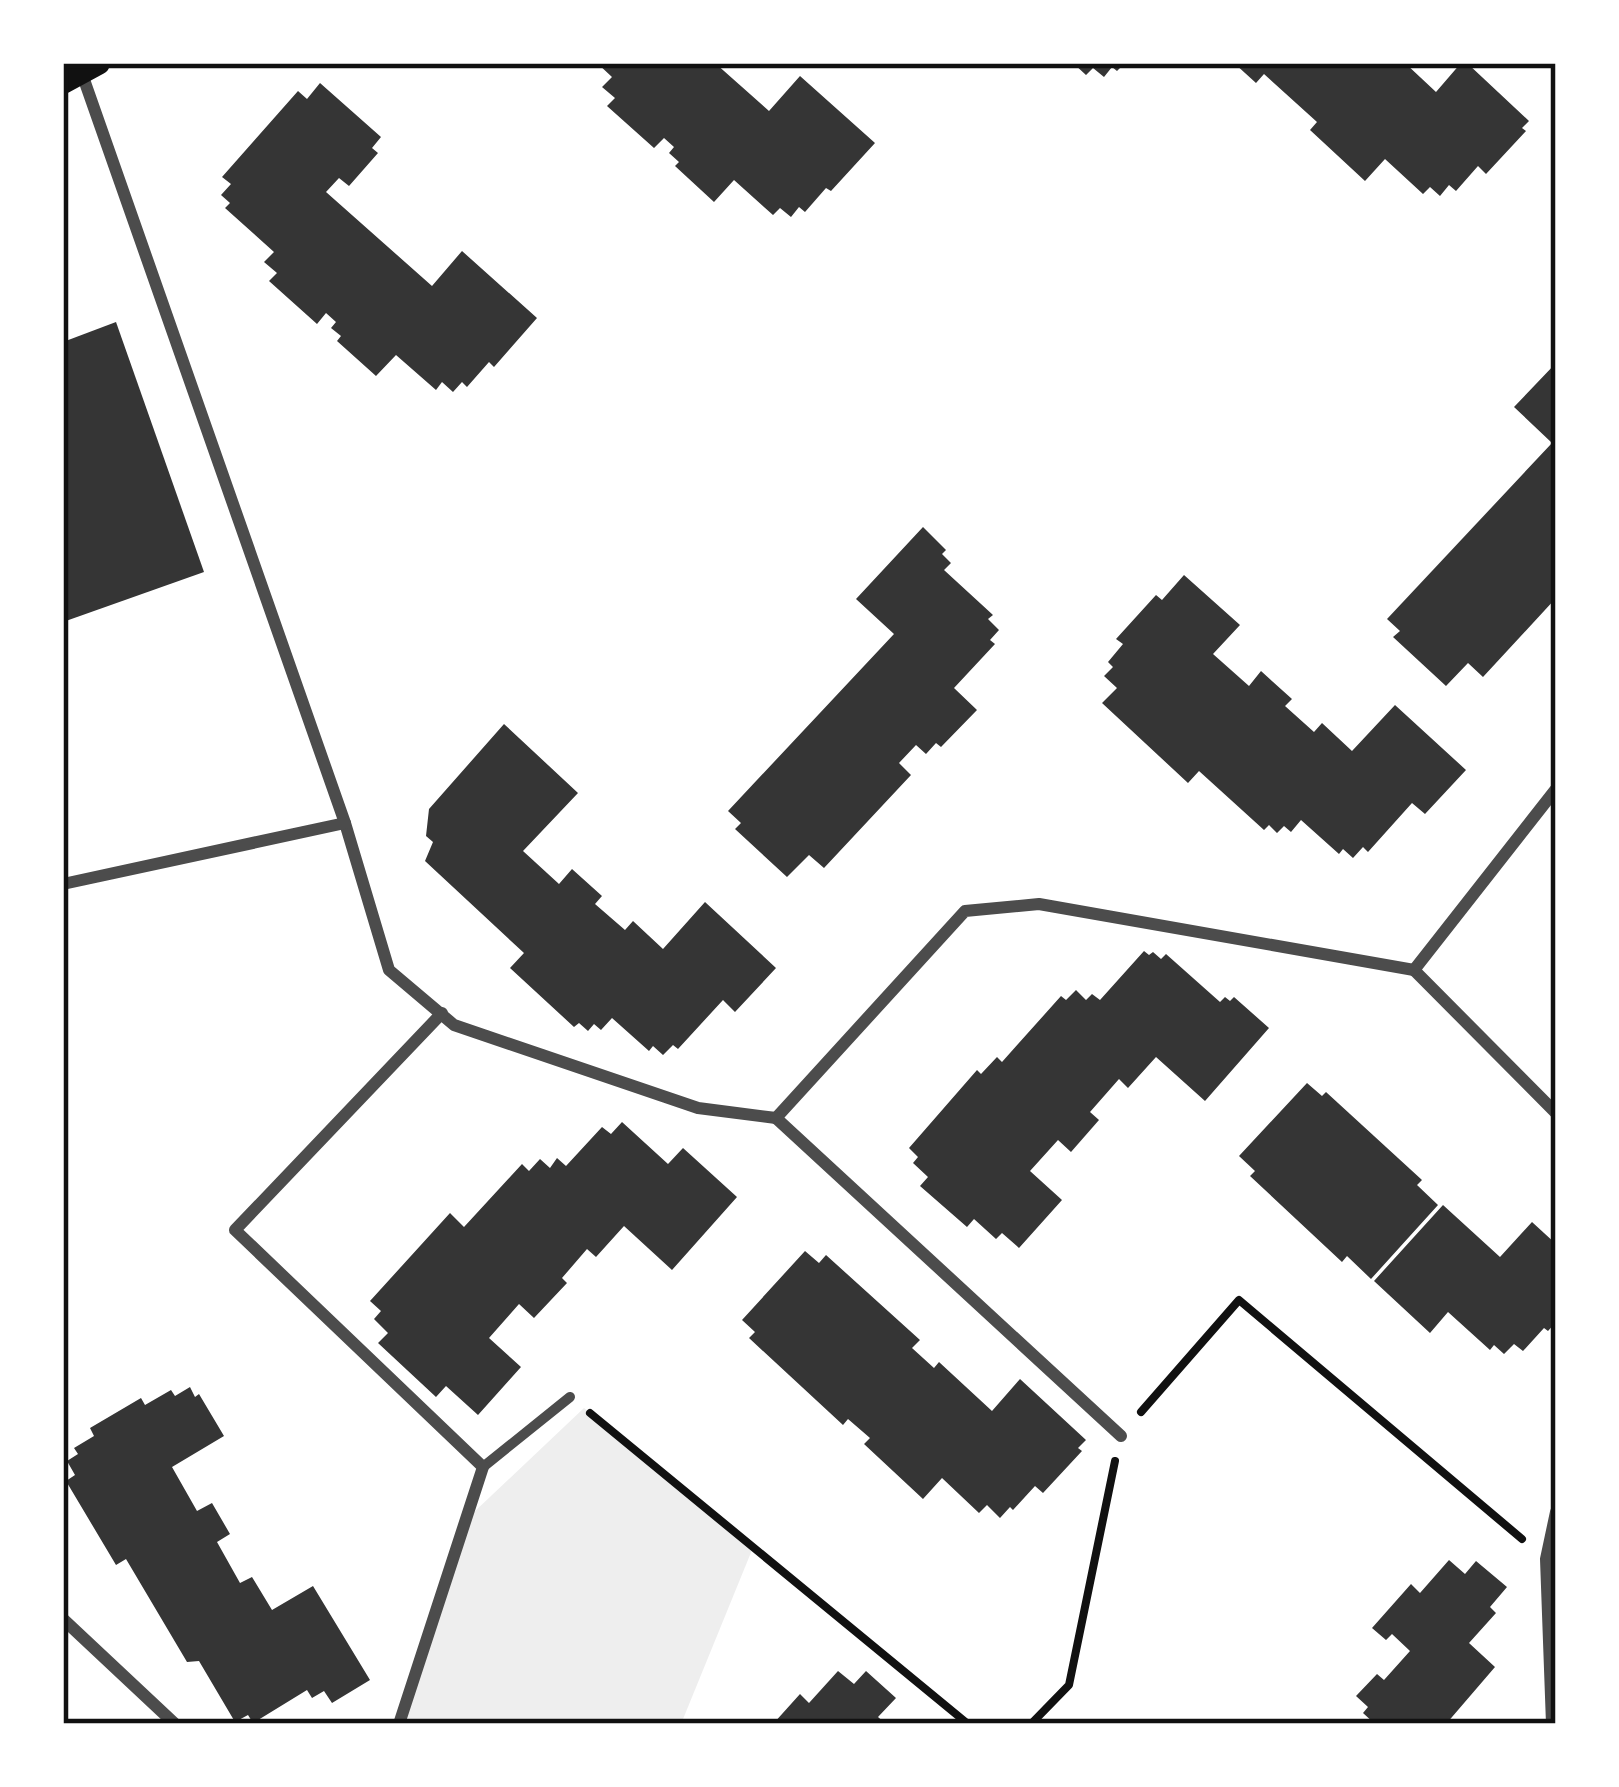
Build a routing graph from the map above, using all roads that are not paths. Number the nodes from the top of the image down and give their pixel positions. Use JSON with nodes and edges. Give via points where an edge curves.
{"nodes":[{"id":1,"x":81,"y":72,"type":"edge"},
{"id":2,"x":1556,"y":789,"type":"edge"},
{"id":3,"x":345,"y":823,"type":"junction"},
{"id":4,"x":63,"y":884,"type":"edge"},
{"id":5,"x":1414,"y":970,"type":"junction"},
{"id":6,"x":442,"y":1013,"type":"junction"},
{"id":7,"x":1556,"y":1113,"type":"edge"},
{"id":8,"x":776,"y":1118,"type":"junction"},
{"id":9,"x":570,"y":1397,"type":"road end"},
{"id":10,"x":1121,"y":1436,"type":"road end"},
{"id":11,"x":483,"y":1466,"type":"junction"},
{"id":12,"x":1556,"y":1512,"type":"edge"},
{"id":13,"x":63,"y":1619,"type":"edge"},
{"id":14,"x":175,"y":1724,"type":"edge"},
{"id":15,"x":399,"y":1724,"type":"edge"},
{"id":16,"x":1552,"y":1724,"type":"edge"}],
"edges":[{"from":1,"to":3,"type":"street"},
{"from":2,"to":5,"type":"street"},
{"from":3,"to":4,"type":"street"},
{"from":3,"to":6,"type":"street","via":[[389,970]]},
{"from":5,"to":7,"type":"street"},
{"from":5,"to":8,"type":"street","via":[[1039,904],[965,910]]},
{"from":6,"to":8,"type":"street","via":[[454,1025],[698,1108]]},
{"from":6,"to":11,"type":"street","via":[[235,1230]]},
{"from":8,"to":10,"type":"street"},
{"from":9,"to":11,"type":"street"},
{"from":11,"to":15,"type":"street"},
{"from":12,"to":16,"type":"street","via":[[1546,1559]]},
{"from":13,"to":14,"type":"street"}]}
